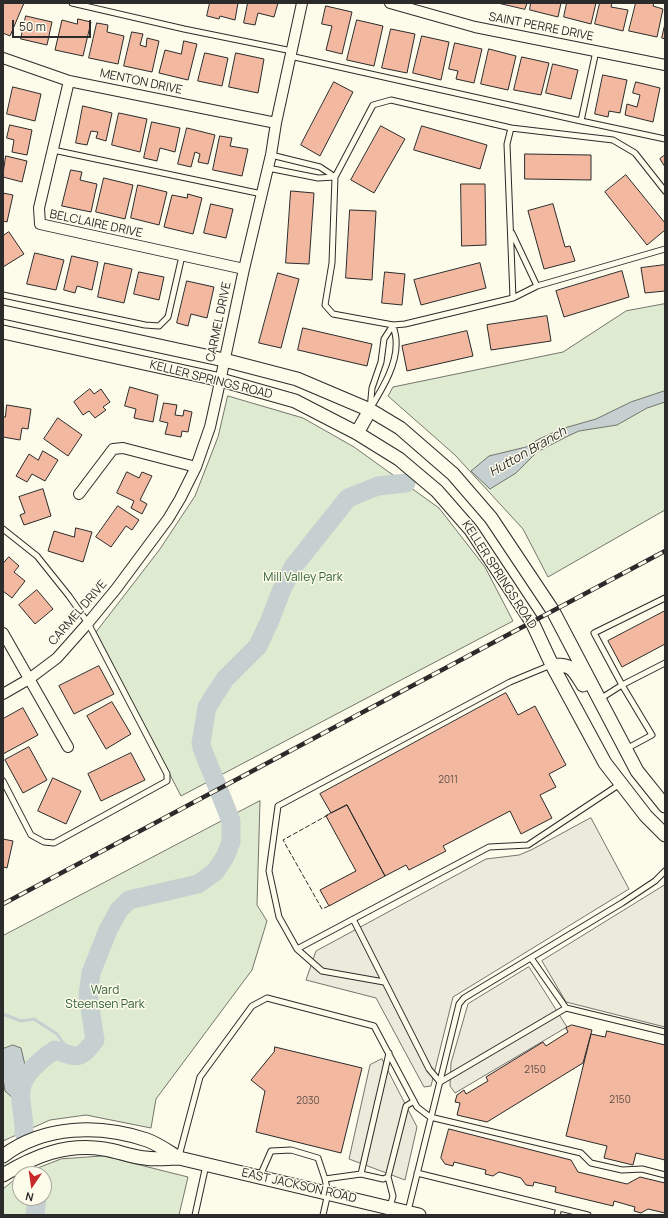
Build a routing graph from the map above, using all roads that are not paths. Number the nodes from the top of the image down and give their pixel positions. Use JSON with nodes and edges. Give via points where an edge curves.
{"nodes":[{"id":1,"x":72,"y":3,"type":"edge"},
{"id":2,"x":302,"y":3,"type":"edge"},
{"id":3,"x":390,"y":3,"type":"edge"},
{"id":4,"x":596,"y":51,"type":"junction"},
{"id":5,"x":291,"y":54,"type":"junction"},
{"id":6,"x":3,"y":58,"type":"edge"},
{"id":7,"x":665,"y":65,"type":"edge"},
{"id":8,"x":69,"y":81,"type":"junction"},
{"id":9,"x":581,"y":121,"type":"junction"},
{"id":10,"x":276,"y":123,"type":"junction"},
{"id":11,"x":511,"y":128,"type":"junction"},
{"id":12,"x":665,"y":139,"type":"edge"},
{"id":13,"x":53,"y":150,"type":"junction"},
{"id":14,"x":271,"y":155,"type":"junction"},
{"id":15,"x":268,"y":168,"type":"junction"},
{"id":16,"x":335,"y":177,"type":"junction"},
{"id":17,"x":665,"y":191,"type":"edge"},
{"id":18,"x":262,"y":194,"type":"junction"},
{"id":19,"x":510,"y":230,"type":"junction"},
{"id":20,"x":665,"y":249,"type":"edge"},
{"id":21,"x":182,"y":256,"type":"junction"},
{"id":22,"x":244,"y":270,"type":"junction"},
{"id":23,"x":537,"y":286,"type":"junction"},
{"id":24,"x":3,"y":295,"type":"edge"},
{"id":25,"x":512,"y":298,"type":"junction"},
{"id":26,"x":3,"y":312,"type":"edge"},
{"id":27,"x":392,"y":325,"type":"junction"},
{"id":28,"x":3,"y":332,"type":"edge"},
{"id":29,"x":224,"y":360,"type":"junction"},
{"id":30,"x":221,"y":380,"type":"junction"},
{"id":31,"x":370,"y":410,"type":"junction"},
{"id":32,"x":357,"y":433,"type":"junction"},
{"id":33,"x":196,"y":467,"type":"junction"},
{"id":34,"x":79,"y":494,"type":"dead end"},
{"id":35,"x":3,"y":528,"type":"edge"},
{"id":36,"x":665,"y":598,"type":"edge"},
{"id":37,"x":88,"y":623,"type":"junction"},
{"id":38,"x":3,"y":633,"type":"edge"},
{"id":39,"x":665,"y":663,"type":"edge"},
{"id":40,"x":552,"y":665,"type":"junction"},
{"id":41,"x":29,"y":679,"type":"junction"},
{"id":42,"x":622,"y":685,"type":"junction"},
{"id":43,"x":3,"y":694,"type":"edge"},
{"id":44,"x":599,"y":700,"type":"junction"},
{"id":45,"x":68,"y":747,"type":"dead end"},
{"id":46,"x":626,"y":749,"type":"junction"},
{"id":47,"x":3,"y":781,"type":"edge"},
{"id":48,"x":621,"y":784,"type":"junction"},
{"id":49,"x":665,"y":806,"type":"edge"},
{"id":50,"x":665,"y":835,"type":"edge"},
{"id":51,"x":665,"y":871,"type":"edge"},
{"id":52,"x":353,"y":919,"type":"junction"},
{"id":53,"x":297,"y":949,"type":"junction"},
{"id":54,"x":531,"y":958,"type":"junction"},
{"id":55,"x":384,"y":982,"type":"junction"},
{"id":56,"x":566,"y":1008,"type":"junction"},
{"id":57,"x":665,"y":1032,"type":"edge"},
{"id":58,"x":389,"y":1053,"type":"junction"},
{"id":59,"x":440,"y":1082,"type":"junction"},
{"id":60,"x":414,"y":1101,"type":"junction"},
{"id":61,"x":430,"y":1117,"type":"junction"},
{"id":62,"x":3,"y":1156,"type":"edge"},
{"id":63,"x":179,"y":1158,"type":"junction"},
{"id":64,"x":206,"y":1165,"type":"junction"},
{"id":65,"x":417,"y":1173,"type":"junction"},
{"id":66,"x":361,"y":1174,"type":"junction"},
{"id":67,"x":665,"y":1175,"type":"edge"},
{"id":68,"x":3,"y":1176,"type":"edge"},
{"id":69,"x":259,"y":1177,"type":"junction"},
{"id":70,"x":388,"y":1177,"type":"junction"},
{"id":71,"x":325,"y":1179,"type":"junction"},
{"id":72,"x":328,"y":1193,"type":"junction"},
{"id":73,"x":390,"y":1208,"type":"junction"},
{"id":74,"x":559,"y":1208,"type":"junction"},
{"id":75,"x":413,"y":1214,"type":"edge"},
{"id":76,"x":195,"y":1215,"type":"edge"},
{"id":77,"x":323,"y":1215,"type":"edge"},
{"id":78,"x":557,"y":1215,"type":"edge"},
{"id":79,"x":588,"y":1215,"type":"edge"}],
"edges":[{"from":1,"to":5,"type":"lane"},
{"from":2,"to":5,"type":"street","name":"CARMEL DRIVE"},
{"from":3,"to":4,"type":"street","name":"SAINT PERRE DRIVE","via":[[475,27]]},
{"from":4,"to":7,"type":"street","name":"SAINT PERRE DRIVE"},
{"from":4,"to":9,"type":"lane"},
{"from":5,"to":9,"type":"lane"},
{"from":5,"to":10,"type":"street","name":"CARMEL DRIVE"},
{"from":6,"to":8,"type":"street","name":"MENTON DRIVE"},
{"from":8,"to":10,"type":"street","name":"MENTON DRIVE"},
{"from":8,"to":13,"type":"street","name":"BELCLAIRE DRIVE"},
{"from":9,"to":12,"type":"lane"},
{"from":10,"to":14,"type":"street","name":"CARMEL DRIVE"},
{"from":11,"to":16,"type":"lane","via":[[391,100],[373,105]]},
{"from":11,"to":17,"type":"lane","via":[[613,140],[635,153]]},
{"from":11,"to":19,"type":"lane","via":[[507,144]]},
{"from":13,"to":18,"type":"lane"},
{"from":13,"to":21,"type":"street","name":"BELCLAIRE DRIVE","via":[[39,208],[40,224]]},
{"from":14,"to":15,"type":"street","name":"CARMEL DRIVE"},
{"from":14,"to":16,"type":"lane","via":[[320,167]]},
{"from":15,"to":16,"type":"lane","via":[[318,178]]},
{"from":15,"to":18,"type":"street","name":"CARMEL DRIVE"},
{"from":16,"to":27,"type":"lane","via":[[332,264],[325,305],[333,314]]},
{"from":18,"to":22,"type":"street","name":"CARMEL DRIVE"},
{"from":19,"to":23,"type":"lane"},
{"from":19,"to":25,"type":"lane"},
{"from":20,"to":23,"type":"lane"},
{"from":21,"to":22,"type":"street","name":"BELCLAIRE DRIVE"},
{"from":21,"to":24,"type":"lane","via":[[168,317],[159,326]]},
{"from":22,"to":29,"type":"street","name":"CARMEL DRIVE"},
{"from":23,"to":25,"type":"lane"},
{"from":25,"to":27,"type":"lane"},
{"from":26,"to":29,"type":"main road","name":"KELLER SPRINGS ROAD"},
{"from":27,"to":31,"type":"lane","via":[[384,339],[381,362],[372,388]]},
{"from":27,"to":31,"type":"lane","via":[[396,340],[392,365],[382,391]]},
{"from":28,"to":30,"type":"main road","name":"KELLER SPRINGS ROAD"},
{"from":29,"to":30,"type":"street","name":"CARMEL DRIVE"},
{"from":29,"to":31,"type":"main road","name":"KELLER SPRINGS ROAD","via":[[297,379]]},
{"from":30,"to":32,"type":"main road","name":"KELLER SPRINGS ROAD","via":[[295,401]]},
{"from":30,"to":33,"type":"street","name":"CARMEL DRIVE","via":[[210,427]]},
{"from":31,"to":32,"type":"main road"},
{"from":31,"to":44,"type":"main road","name":"KELLER SPRINGS ROAD","via":[[400,428],[454,474],[491,518],[553,611]]},
{"from":32,"to":40,"type":"main road","name":"KELLER SPRINGS ROAD","via":[[399,459],[437,491],[471,530],[532,622]]},
{"from":33,"to":34,"type":"street","via":[[123,448],[113,449]]},
{"from":33,"to":37,"type":"street","name":"CARMEL DRIVE","via":[[168,519]]},
{"from":35,"to":37,"type":"lane","via":[[37,556]]},
{"from":36,"to":42,"type":"lane","via":[[594,633]]},
{"from":37,"to":41,"type":"street","name":"CARMEL DRIVE","via":[[56,658]]},
{"from":37,"to":47,"type":"lane","via":[[167,774],[167,780],[54,843],[44,842],[32,835]]},
{"from":38,"to":41,"type":"street"},
{"from":39,"to":42,"type":"lane"},
{"from":40,"to":44,"type":"main road","via":[[565,664],[572,668],[585,688]]},
{"from":40,"to":48,"type":"main road","name":"KELLER SPRINGS ROAD","via":[[605,763]]},
{"from":40,"to":53,"type":"lane","via":[[510,682],[278,806],[269,871],[279,917]]},
{"from":41,"to":43,"type":"street","name":"CARMEL DRIVE"},
{"from":41,"to":45,"type":"street"},
{"from":42,"to":44,"type":"lane"},
{"from":42,"to":46,"type":"lane","via":[[652,735]]},
{"from":44,"to":46,"type":"main road","name":"KELLER SPRINGS ROAD"},
{"from":46,"to":49,"type":"main road","name":"KELLER SPRINGS ROAD","via":[[637,771]]},
{"from":48,"to":50,"type":"main road","name":"KELLER SPRINGS ROAD"},
{"from":48,"to":52,"type":"lane","via":[[528,845],[489,847]]},
{"from":51,"to":54,"type":"lane","via":[[655,881],[622,903]]},
{"from":52,"to":53,"type":"lane"},
{"from":52,"to":55,"type":"lane"},
{"from":53,"to":55,"type":"lane","via":[[322,971]]},
{"from":54,"to":56,"type":"lane"},
{"from":54,"to":59,"type":"lane","via":[[464,998],[459,1004]]},
{"from":55,"to":59,"type":"lane","via":[[429,1069]]},
{"from":56,"to":57,"type":"lane"},
{"from":56,"to":59,"type":"lane"},
{"from":58,"to":60,"type":"lane"},
{"from":58,"to":63,"type":"lane","via":[[374,1026],[267,998],[252,1006],[200,1077]]},
{"from":58,"to":66,"type":"lane"},
{"from":59,"to":61,"type":"lane"},
{"from":60,"to":61,"type":"lane","via":[[417,1107]]},
{"from":60,"to":70,"type":"lane","via":[[406,1106]]},
{"from":61,"to":65,"type":"lane"},
{"from":61,"to":67,"type":"lane","via":[[581,1153],[591,1163],[622,1170],[642,1169]]},
{"from":62,"to":63,"type":"main road","name":"EAST JACKSON ROAD","via":[[31,1140],[78,1129],[105,1130],[148,1140]]},
{"from":63,"to":64,"type":"main road","name":"EAST JACKSON ROAD"},
{"from":63,"to":68,"type":"main road","name":"EAST JACKSON ROAD","via":[[145,1158],[104,1149],[79,1147],[40,1155]]},
{"from":64,"to":69,"type":"main road","name":"EAST JACKSON ROAD"},
{"from":64,"to":76,"type":"lane"},
{"from":65,"to":74,"type":"lane"},
{"from":65,"to":75,"type":"lane"},
{"from":66,"to":70,"type":"lane","via":[[383,1179]]},
{"from":66,"to":71,"type":"lane"},
{"from":69,"to":71,"type":"lane","via":[[271,1151],[291,1150],[318,1158]]},
{"from":69,"to":72,"type":"main road","name":"EAST JACKSON ROAD"},
{"from":70,"to":73,"type":"lane","via":[[393,1196]]},
{"from":71,"to":72,"type":"lane"},
{"from":72,"to":73,"type":"main road","name":"EAST JACKSON ROAD"},
{"from":72,"to":77,"type":"lane"},
{"from":73,"to":75,"type":"main road","name":"EAST JACKSON ROAD"},
{"from":74,"to":78,"type":"lane"},
{"from":74,"to":79,"type":"lane"}]}
